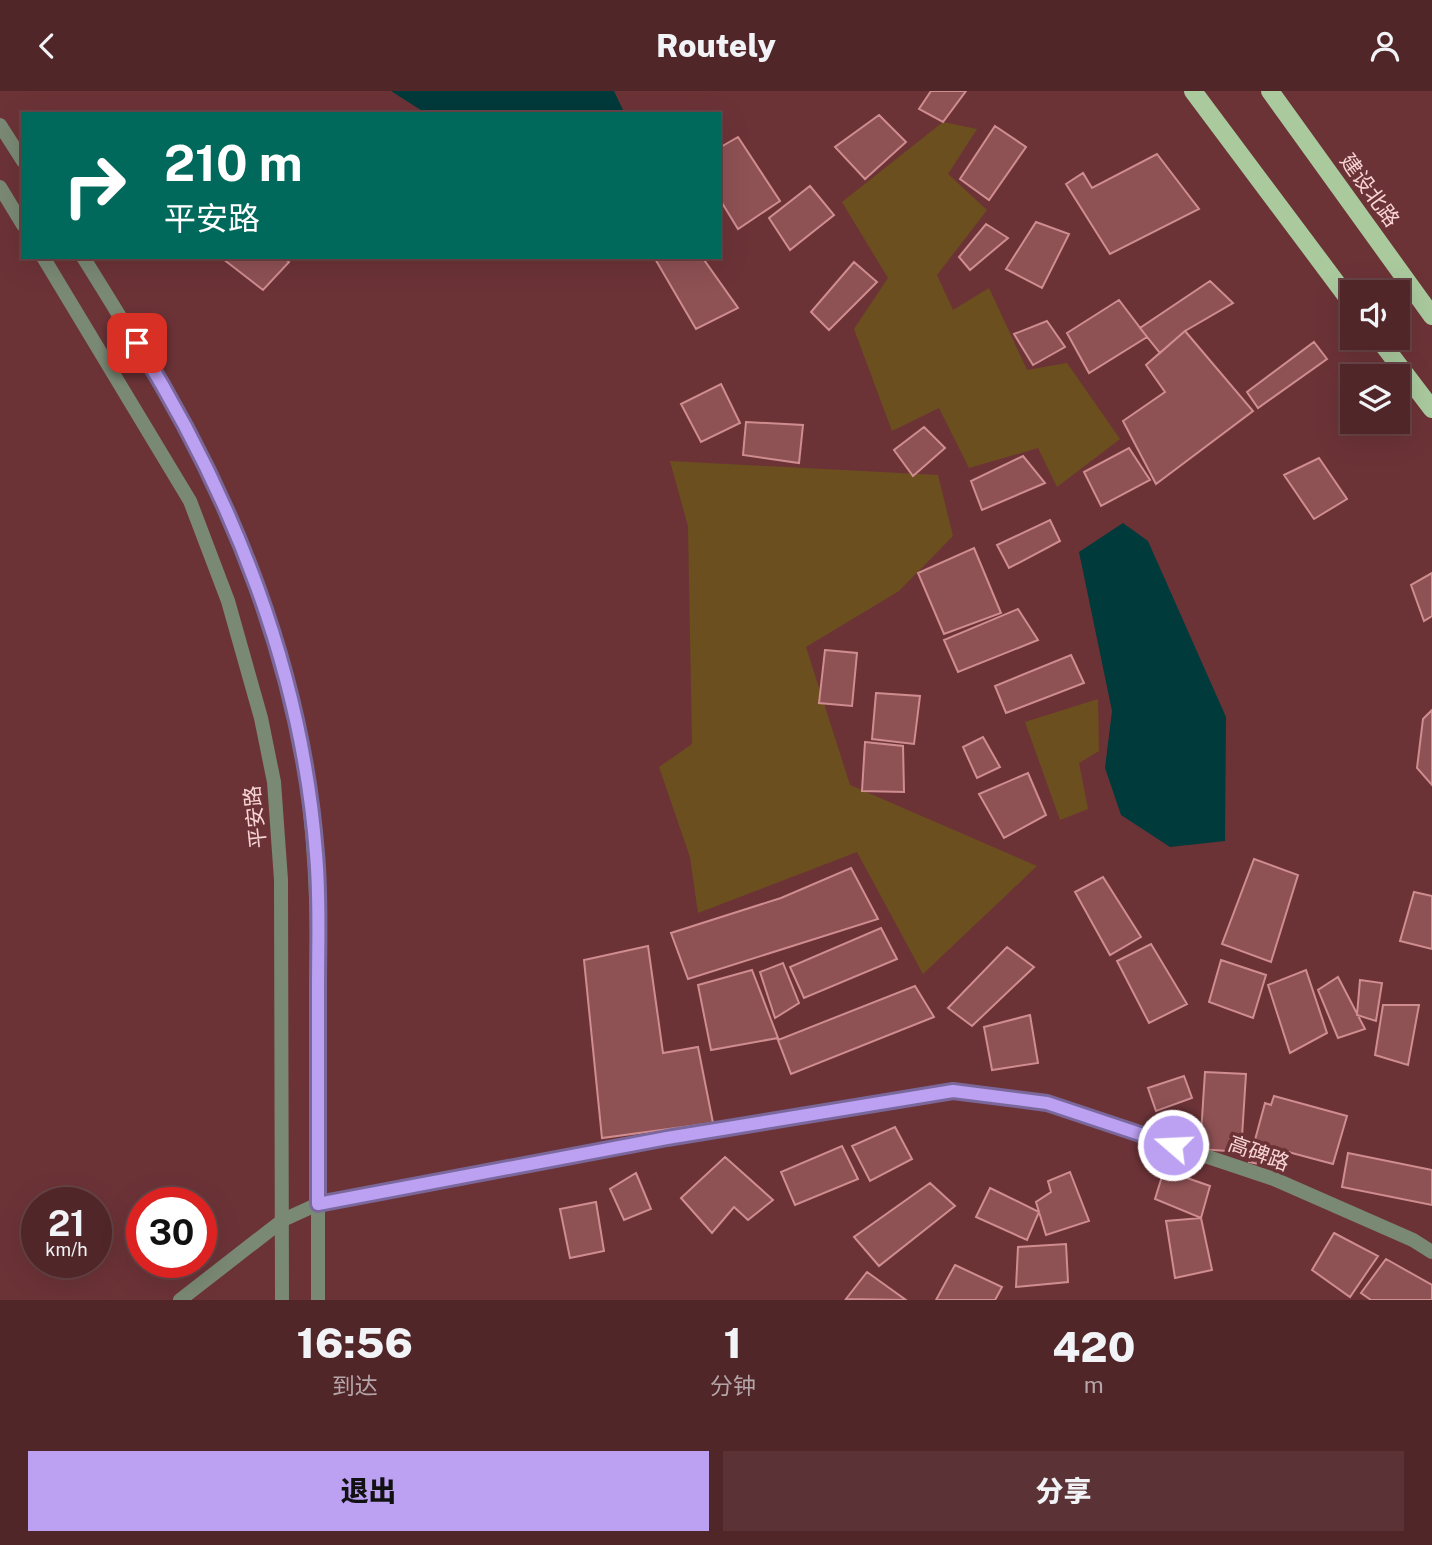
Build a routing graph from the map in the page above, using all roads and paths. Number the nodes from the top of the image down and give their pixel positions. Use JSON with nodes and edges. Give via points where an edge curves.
{"nodes":[{"id":1,"x":1193,"y":91,"type":"edge"},
{"id":2,"x":1270,"y":91,"type":"edge"},
{"id":3,"x":0,"y":125,"type":"edge"},
{"id":4,"x":21,"y":158,"type":"edge"},
{"id":5,"x":0,"y":187,"type":"edge"},
{"id":6,"x":21,"y":222,"type":"edge"},
{"id":7,"x":44,"y":259,"type":"edge"},
{"id":8,"x":84,"y":259,"type":"edge"},
{"id":9,"x":1340,"y":288,"type":"edge"},
{"id":10,"x":1432,"y":316,"type":"edge"},
{"id":11,"x":1387,"y":350,"type":"edge"},
{"id":12,"x":1432,"y":409,"type":"edge"},
{"id":13,"x":318,"y":1204,"type":"junction"},
{"id":14,"x":283,"y":1220,"type":"junction"},
{"id":15,"x":1432,"y":1252,"type":"edge"},
{"id":16,"x":180,"y":1300,"type":"edge"},
{"id":17,"x":282,"y":1300,"type":"edge"},
{"id":18,"x":318,"y":1300,"type":"edge"}],
"edges":[{"from":1,"to":9,"type":"main road"},
{"from":2,"to":10,"type":"main road","name":"建设北路"},
{"from":3,"to":4,"type":"street"},
{"from":5,"to":6,"type":"street"},
{"from":7,"to":14,"type":"street","name":"平安路","via":[[190,501],[228,601],[258,706],[274,782],[281,880]]},
{"from":8,"to":13,"type":"street","via":[[150,364],[232,520],[293,700],[318,883]]},
{"from":11,"to":12,"type":"main road"},
{"from":13,"to":14,"type":"street","name":"高碑路"},
{"from":13,"to":15,"type":"street","name":"高碑路","via":[[667,1138],[953,1091],[1047,1103],[1274,1179]]},
{"from":13,"to":18,"type":"street"},
{"from":14,"to":16,"type":"street","name":"高碑路"},
{"from":14,"to":17,"type":"street","name":"平安路"}]}
